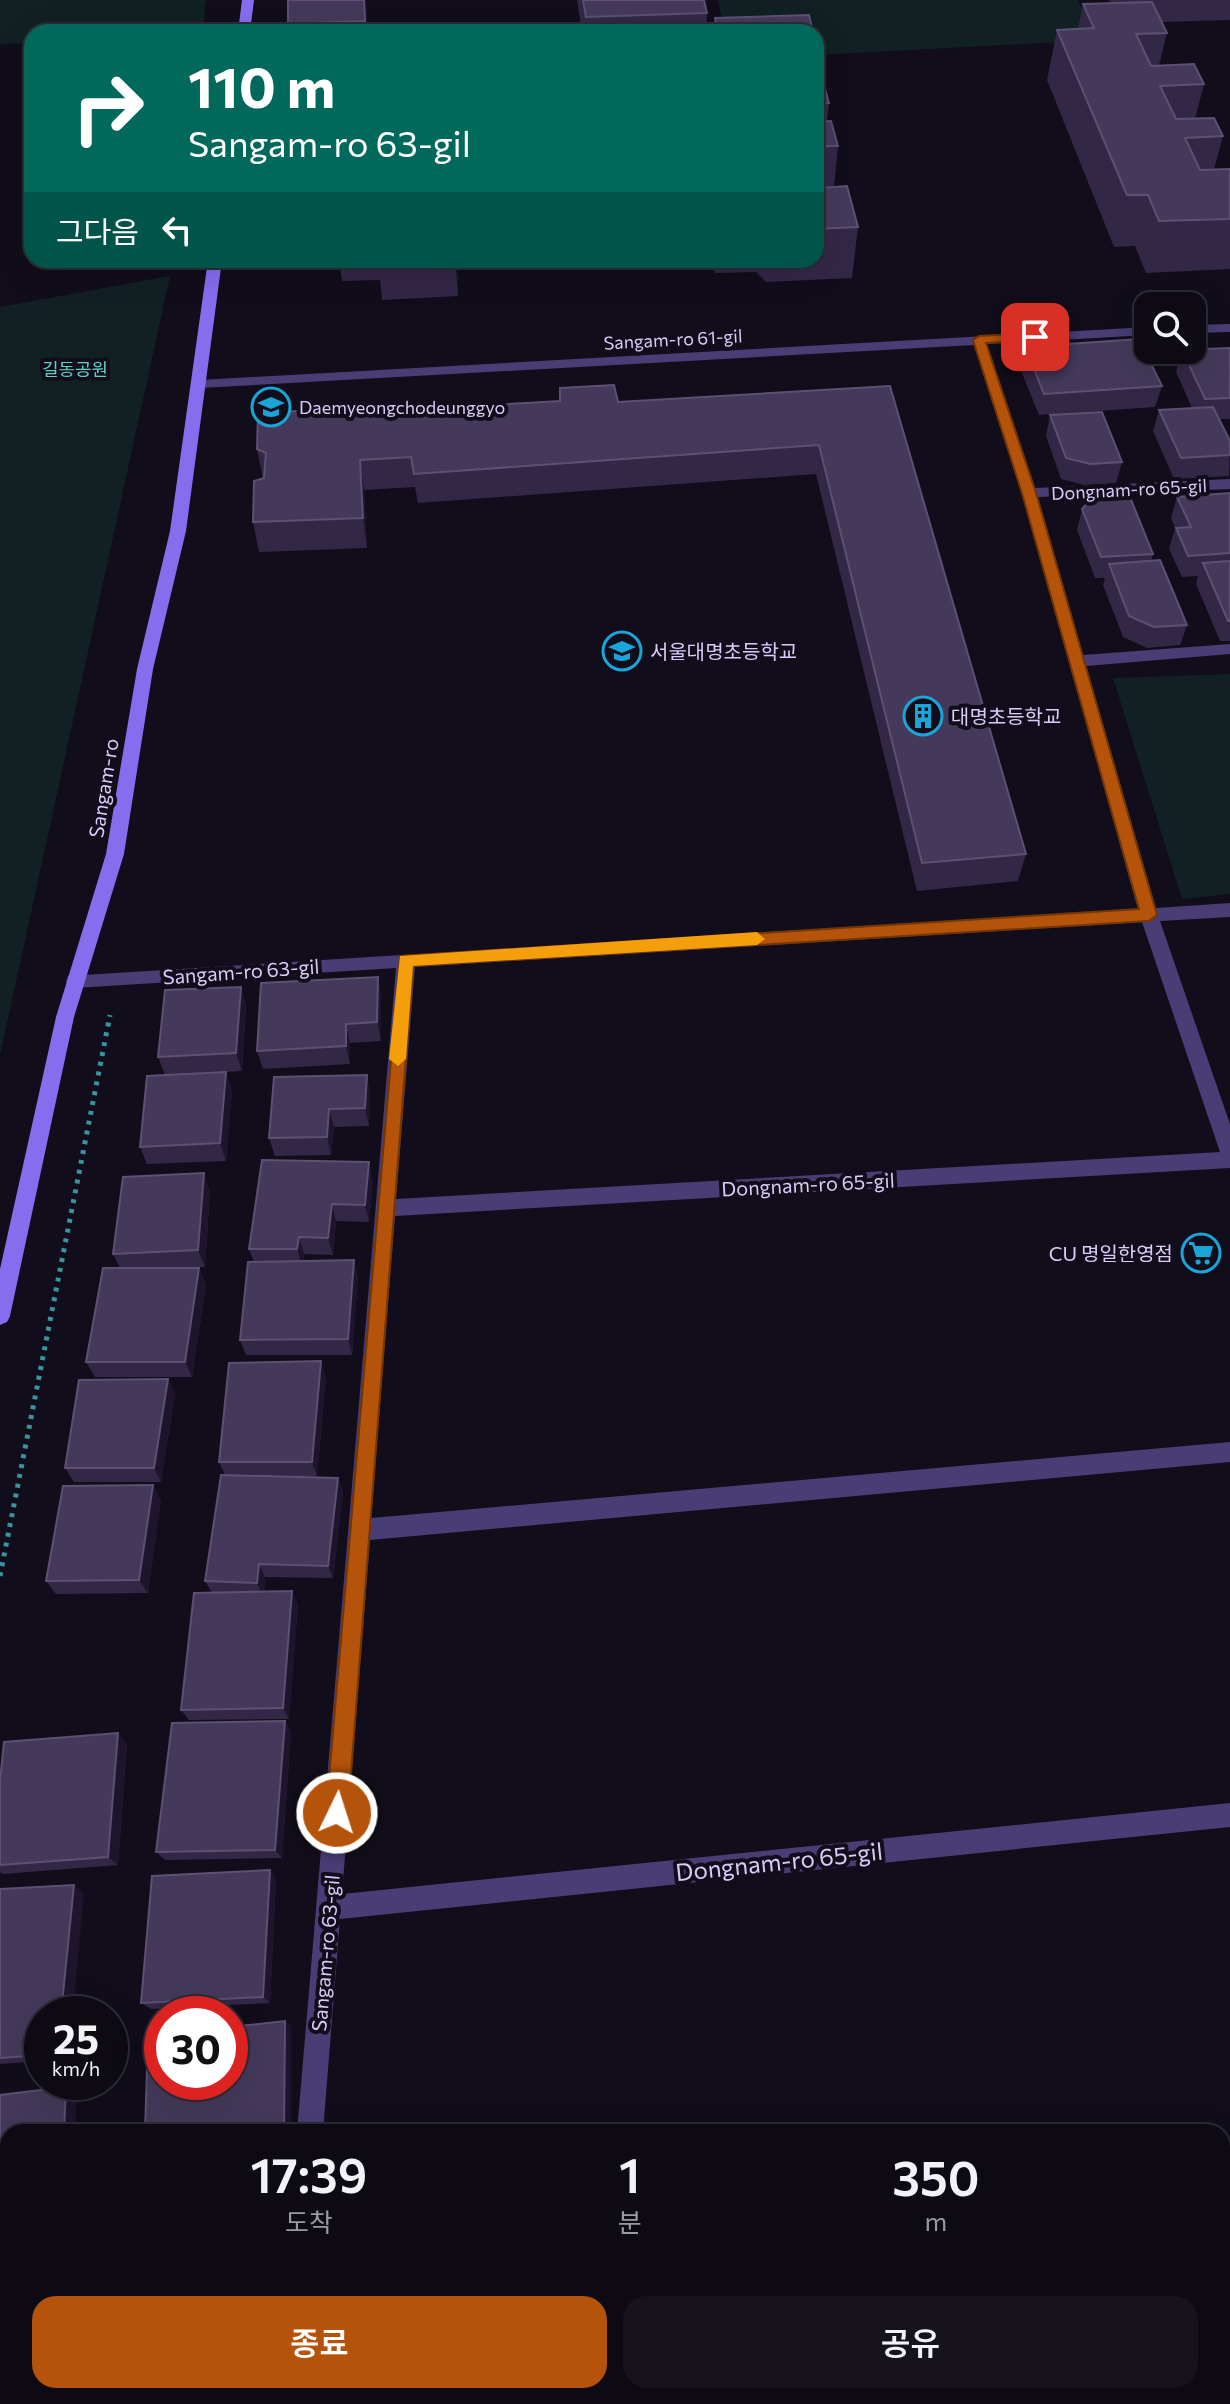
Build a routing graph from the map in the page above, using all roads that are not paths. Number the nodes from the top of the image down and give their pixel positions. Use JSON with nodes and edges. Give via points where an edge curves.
{"nodes":[{"id":1,"x":248,"y":0,"type":"edge"},
{"id":2,"x":245,"y":24,"type":"edge"},
{"id":3,"x":214,"y":268,"type":"edge"},
{"id":4,"x":1230,"y":328,"type":"edge"},
{"id":5,"x":1206,"y":329,"type":"edge"},
{"id":6,"x":1134,"y":332,"type":"edge"},
{"id":7,"x":979,"y":340,"type":"junction"},
{"id":8,"x":200,"y":384,"type":"junction"},
{"id":9,"x":1230,"y":484,"type":"edge"},
{"id":10,"x":1029,"y":493,"type":"junction"},
{"id":11,"x":1230,"y":649,"type":"edge"},
{"id":12,"x":1077,"y":661,"type":"junction"},
{"id":13,"x":1230,"y":910,"type":"edge"},
{"id":14,"x":1149,"y":915,"type":"junction"},
{"id":15,"x":406,"y":960,"type":"junction"},
{"id":16,"x":75,"y":981,"type":"junction"},
{"id":17,"x":1230,"y":1152,"type":"edge"},
{"id":18,"x":1230,"y":1160,"type":"edge"},
{"id":19,"x":386,"y":1208,"type":"junction"},
{"id":20,"x":0,"y":1316,"type":"edge"},
{"id":21,"x":1230,"y":1452,"type":"edge"},
{"id":22,"x":359,"y":1530,"type":"junction"},
{"id":23,"x":1230,"y":1815,"type":"edge"},
{"id":24,"x":329,"y":1908,"type":"junction"},
{"id":25,"x":311,"y":2124,"type":"edge"}],
"edges":[{"from":1,"to":2,"type":"street"},
{"from":3,"to":8,"type":"street","name":"Sangam-ro"},
{"from":4,"to":5,"type":"street"},
{"from":6,"to":7,"type":"street","name":"Sangam-ro 61-gil"},
{"from":7,"to":8,"type":"street","name":"Sangam-ro 61-gil"},
{"from":7,"to":10,"type":"street","name":"Dongnam-ro 65-gil"},
{"from":8,"to":16,"type":"street","name":"Sangam-ro","via":[[178,531],[145,669],[115,854]]},
{"from":9,"to":10,"type":"street","name":"Dongnam-ro 65-gil"},
{"from":10,"to":12,"type":"street","name":"Dongnam-ro 65-gil"},
{"from":11,"to":12,"type":"street"},
{"from":12,"to":14,"type":"street","name":"Dongnam-ro 65-gil"},
{"from":13,"to":14,"type":"street","name":"Sangam-ro 63-gil"},
{"from":14,"to":15,"type":"street","name":"Sangam-ro 63-gil"},
{"from":14,"to":17,"type":"street","name":"Dongnam-ro 65-gil"},
{"from":15,"to":16,"type":"street","name":"Sangam-ro 63-gil"},
{"from":15,"to":19,"type":"street","name":"Sangam-ro 63-gil"},
{"from":16,"to":20,"type":"street","name":"Sangam-ro"},
{"from":18,"to":19,"type":"street","name":"Dongnam-ro 65-gil"},
{"from":19,"to":22,"type":"street","name":"Sangam-ro 63-gil"},
{"from":21,"to":22,"type":"street"},
{"from":22,"to":24,"type":"street","name":"Sangam-ro 63-gil"},
{"from":23,"to":24,"type":"street","name":"Dongnam-ro 65-gil"},
{"from":24,"to":25,"type":"street","name":"Sangam-ro 63-gil"}]}
